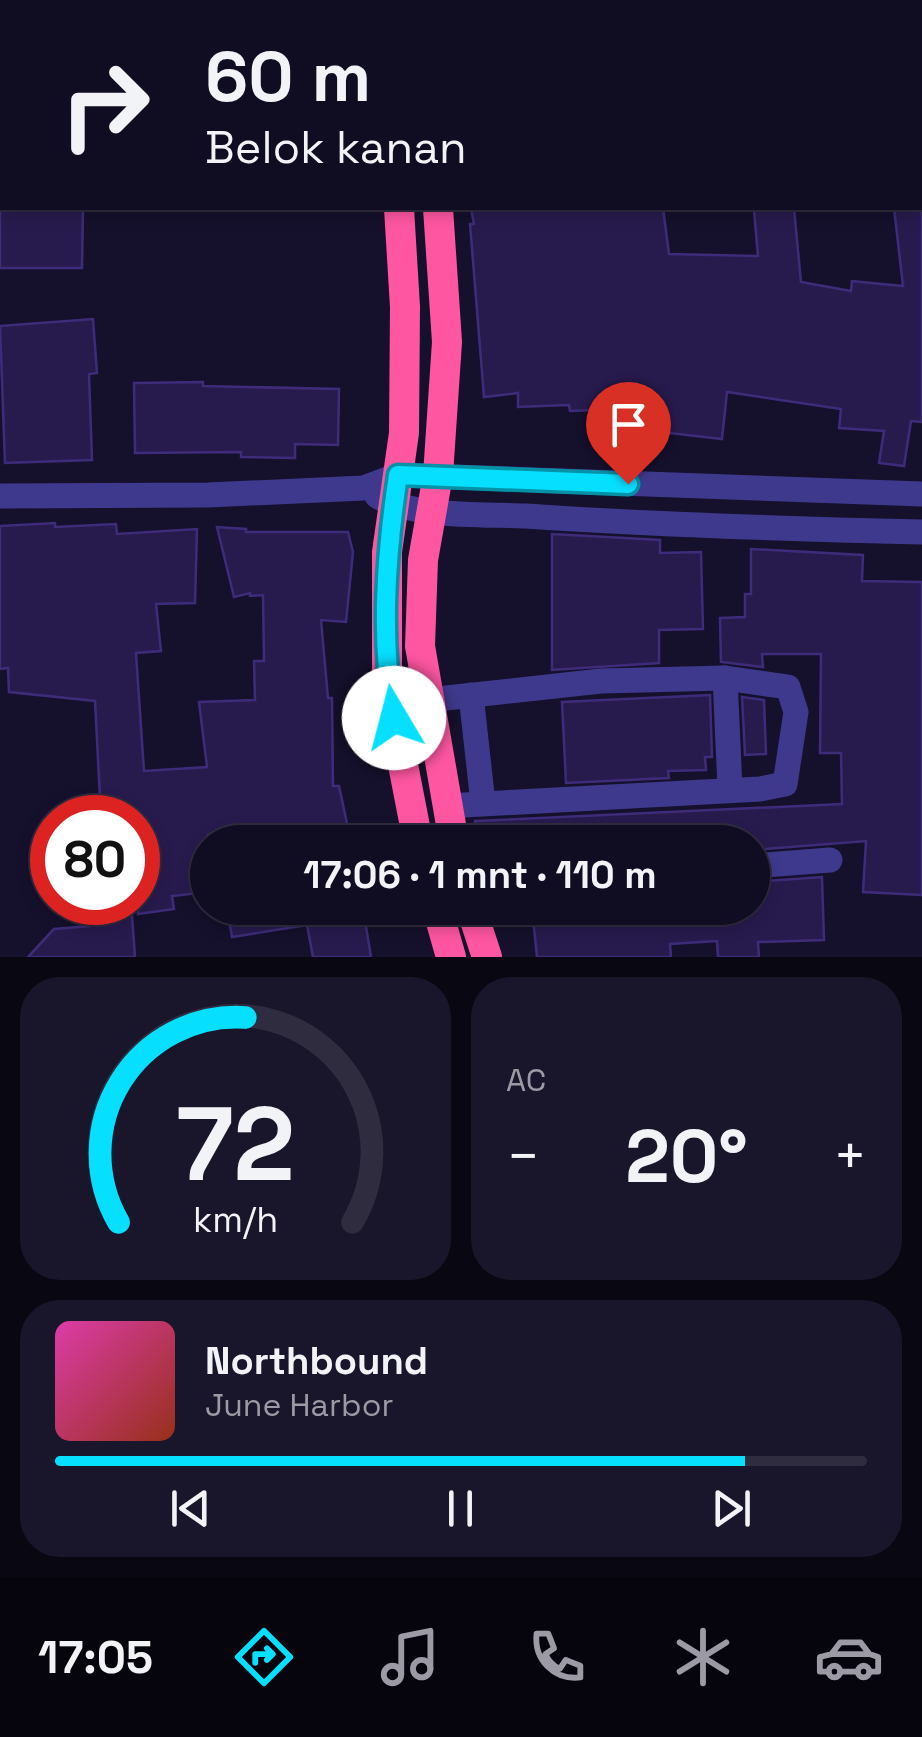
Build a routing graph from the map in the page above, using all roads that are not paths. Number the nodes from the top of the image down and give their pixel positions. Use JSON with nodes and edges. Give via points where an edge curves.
{"nodes":[{"id":1,"x":399,"y":210,"type":"edge"},
{"id":2,"x":438,"y":210,"type":"edge"},
{"id":3,"x":398,"y":475,"type":"junction"},
{"id":4,"x":438,"y":475,"type":"junction"},
{"id":5,"x":364,"y":488,"type":"junction"},
{"id":6,"x":922,"y":494,"type":"edge"},
{"id":7,"x":0,"y":496,"type":"edge"},
{"id":8,"x":394,"y":506,"type":"junction"},
{"id":9,"x":433,"y":510,"type":"junction"},
{"id":10,"x":922,"y":532,"type":"edge"},
{"id":11,"x":725,"y":678,"type":"junction"},
{"id":12,"x":471,"y":695,"type":"junction"},
{"id":13,"x":428,"y":700,"type":"junction"},
{"id":14,"x":730,"y":788,"type":"junction"},
{"id":15,"x":483,"y":803,"type":"junction"},
{"id":16,"x":446,"y":806,"type":"junction"},
{"id":17,"x":415,"y":825,"type":"edge"},
{"id":18,"x":450,"y":825,"type":"edge"},
{"id":19,"x":830,"y":860,"type":"dead end"},
{"id":20,"x":770,"y":865,"type":"edge"},
{"id":21,"x":442,"y":925,"type":"edge"},
{"id":22,"x":476,"y":925,"type":"edge"},
{"id":23,"x":451,"y":957,"type":"edge"},
{"id":24,"x":486,"y":957,"type":"edge"}],
"edges":[{"from":1,"to":3,"type":"highway","via":[[404,433]]},
{"from":2,"to":4,"type":"highway","via":[[447,342]]},
{"from":3,"to":4,"type":"street"},
{"from":3,"to":5,"type":"street"},
{"from":3,"to":8,"type":"highway"},
{"from":4,"to":6,"type":"street"},
{"from":4,"to":9,"type":"highway"},
{"from":5,"to":7,"type":"street"},
{"from":5,"to":8,"type":"street"},
{"from":8,"to":9,"type":"street"},
{"from":8,"to":17,"type":"highway","via":[[387,552],[388,682]]},
{"from":9,"to":10,"type":"street","via":[[652,525]]},
{"from":9,"to":13,"type":"highway","via":[[423,560],[420,646]]},
{"from":11,"to":12,"type":"street","via":[[601,681]]},
{"from":11,"to":14,"type":"street"},
{"from":11,"to":14,"type":"street","via":[[788,687],[796,712],[785,784]]},
{"from":12,"to":13,"type":"street"},
{"from":12,"to":15,"type":"street"},
{"from":13,"to":16,"type":"highway"},
{"from":14,"to":15,"type":"street"},
{"from":15,"to":16,"type":"street"},
{"from":16,"to":18,"type":"highway"},
{"from":19,"to":20,"type":"street"},
{"from":21,"to":23,"type":"highway"},
{"from":22,"to":24,"type":"highway"}]}
